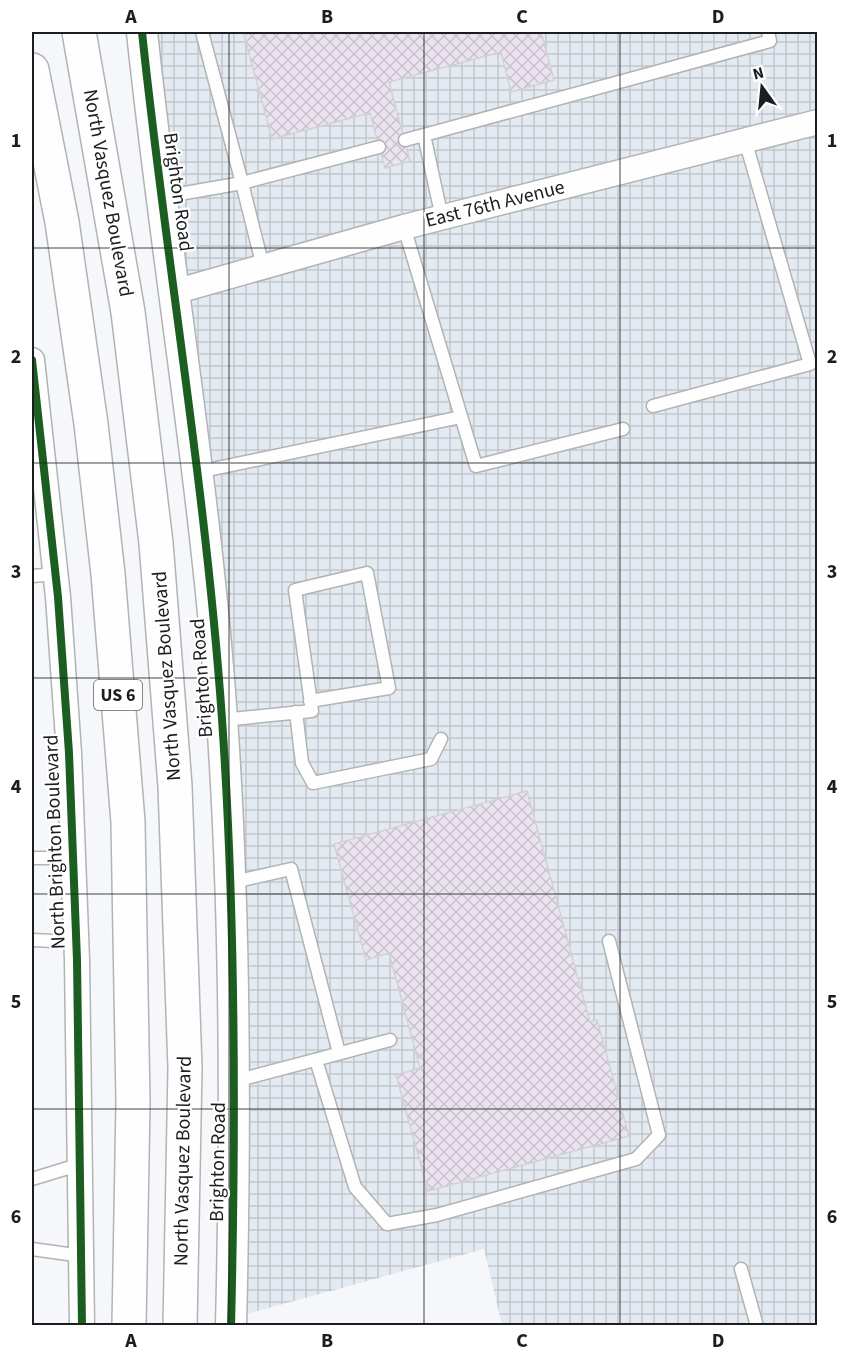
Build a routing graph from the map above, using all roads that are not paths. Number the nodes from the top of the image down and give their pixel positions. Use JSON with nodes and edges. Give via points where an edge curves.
{"nodes":[{"id":1,"x":79,"y":32,"type":"edge"},
{"id":2,"x":142,"y":32,"type":"edge"},
{"id":3,"x":202,"y":32,"type":"edge"},
{"id":4,"x":768,"y":32,"type":"edge"},
{"id":5,"x":32,"y":70,"type":"edge"},
{"id":6,"x":818,"y":122,"type":"edge"},
{"id":7,"x":424,"y":135,"type":"junction"},
{"id":8,"x":405,"y":140,"type":"dead end"},
{"id":9,"x":745,"y":140,"type":"junction"},
{"id":10,"x":379,"y":147,"type":"dead end"},
{"id":11,"x":242,"y":183,"type":"junction"},
{"id":12,"x":162,"y":197,"type":"junction"},
{"id":13,"x":442,"y":218,"type":"junction"},
{"id":14,"x":405,"y":227,"type":"junction"},
{"id":15,"x":263,"y":267,"type":"junction"},
{"id":16,"x":174,"y":292,"type":"junction"},
{"id":17,"x":32,"y":360,"type":"edge"},
{"id":18,"x":653,"y":406,"type":"dead end"},
{"id":19,"x":34,"y":407,"type":"edge"},
{"id":20,"x":461,"y":417,"type":"junction"},
{"id":21,"x":622,"y":429,"type":"dead end"},
{"id":22,"x":196,"y":473,"type":"junction"},
{"id":23,"x":56,"y":574,"type":"junction"},
{"id":24,"x":32,"y":576,"type":"edge"},
{"id":25,"x":310,"y":701,"type":"junction"},
{"id":26,"x":296,"y":712,"type":"junction"},
{"id":27,"x":222,"y":720,"type":"junction"},
{"id":28,"x":441,"y":739,"type":"dead end"},
{"id":29,"x":32,"y":858,"type":"edge"},
{"id":30,"x":73,"y":858,"type":"junction"},
{"id":31,"x":229,"y":883,"type":"junction"},
{"id":32,"x":32,"y":940,"type":"edge"},
{"id":33,"x":609,"y":941,"type":"dead end"},
{"id":34,"x":76,"y":942,"type":"junction"},
{"id":35,"x":390,"y":1040,"type":"dead end"},
{"id":36,"x":339,"y":1053,"type":"junction"},
{"id":37,"x":316,"y":1060,"type":"junction"},
{"id":38,"x":235,"y":1081,"type":"junction"},
{"id":39,"x":81,"y":1164,"type":"junction"},
{"id":40,"x":32,"y":1179,"type":"edge"},
{"id":41,"x":32,"y":1250,"type":"edge"},
{"id":42,"x":82,"y":1256,"type":"junction"},
{"id":43,"x":741,"y":1269,"type":"dead end"},
{"id":44,"x":82,"y":1326,"type":"edge"},
{"id":45,"x":129,"y":1326,"type":"edge"},
{"id":46,"x":180,"y":1326,"type":"edge"},
{"id":47,"x":231,"y":1326,"type":"edge"},
{"id":48,"x":757,"y":1326,"type":"edge"}],
"edges":[{"from":1,"to":46,"type":"highway","name":"North Vasquez Boulevard","number":"US 6","via":[[128,312],[156,543],[166,670],[175,786],[185,1068]]},
{"from":2,"to":12,"type":"street","name":"Brighton Road"},
{"from":3,"to":11,"type":"lane"},
{"from":4,"to":7,"type":"lane","via":[[770,41]]},
{"from":5,"to":45,"type":"highway","number":"US 6","via":[[62,222],[90,424],[108,574],[128,822],[134,1102]]},
{"from":6,"to":9,"type":"street","name":"East 76th Avenue"},
{"from":7,"to":8,"type":"lane"},
{"from":7,"to":13,"type":"lane"},
{"from":9,"to":13,"type":"street","name":"East 76th Avenue"},
{"from":9,"to":18,"type":"lane","via":[[810,364]]},
{"from":10,"to":11,"type":"lane"},
{"from":11,"to":12,"type":"lane"},
{"from":11,"to":15,"type":"lane"},
{"from":12,"to":16,"type":"street","name":"Brighton Road"},
{"from":13,"to":14,"type":"street","name":"East 76th Avenue"},
{"from":14,"to":15,"type":"street","name":"East 76th Avenue"},
{"from":14,"to":20,"type":"lane"},
{"from":15,"to":16,"type":"street","name":"East 76th Avenue"},
{"from":16,"to":22,"type":"street","name":"Brighton Road"},
{"from":17,"to":19,"type":"street","name":"North Brighton Boulevard"},
{"from":19,"to":23,"type":"street","name":"North Brighton Boulevard"},
{"from":20,"to":21,"type":"lane","via":[[476,466]]},
{"from":20,"to":22,"type":"lane"},
{"from":22,"to":27,"type":"street","name":"Brighton Road","via":[[212,596]]},
{"from":23,"to":24,"type":"lane"},
{"from":23,"to":30,"type":"street","name":"North Brighton Boulevard"},
{"from":25,"to":25,"type":"lane","via":[[295,590],[367,573],[389,688]]},
{"from":25,"to":26,"type":"lane","via":[[312,711]]},
{"from":26,"to":27,"type":"lane"},
{"from":26,"to":28,"type":"lane","via":[[302,763],[313,783],[431,759]]},
{"from":27,"to":31,"type":"street","name":"Brighton Road"},
{"from":29,"to":30,"type":"lane"},
{"from":30,"to":34,"type":"street","name":"North Brighton Boulevard"},
{"from":31,"to":36,"type":"lane","via":[[291,869]]},
{"from":31,"to":38,"type":"street","name":"Brighton Road"},
{"from":32,"to":34,"type":"lane"},
{"from":33,"to":37,"type":"lane","via":[[659,1135],[636,1159],[437,1215],[387,1224],[355,1187]]},
{"from":34,"to":39,"type":"street","name":"North Brighton Boulevard"},
{"from":35,"to":36,"type":"lane"},
{"from":36,"to":37,"type":"lane"},
{"from":37,"to":38,"type":"lane"},
{"from":38,"to":47,"type":"street","name":"Brighton Road"},
{"from":39,"to":40,"type":"lane"},
{"from":39,"to":42,"type":"street","name":"North Brighton Boulevard"},
{"from":41,"to":42,"type":"lane"},
{"from":42,"to":44,"type":"street","name":"North Brighton Boulevard"},
{"from":43,"to":48,"type":"lane"}]}
